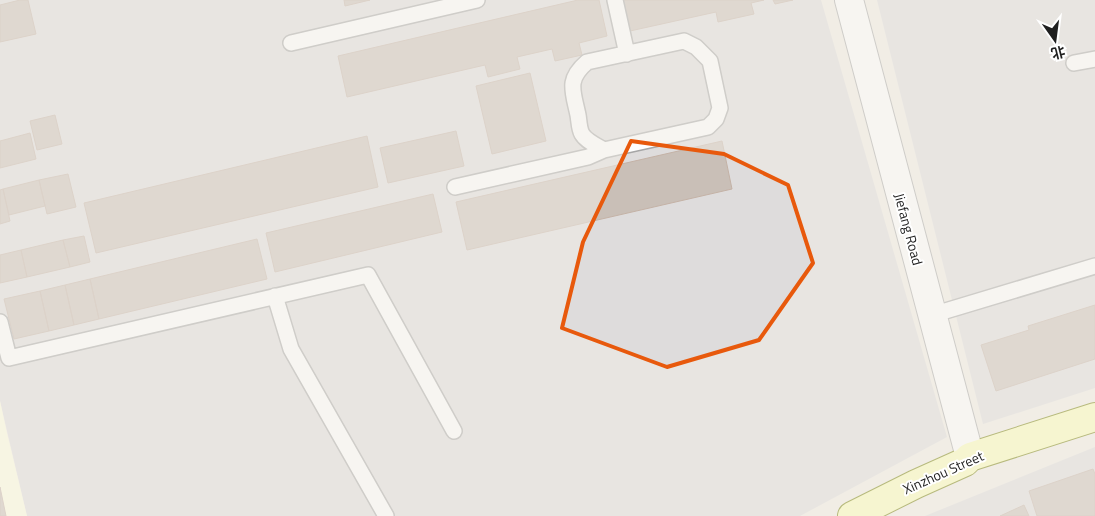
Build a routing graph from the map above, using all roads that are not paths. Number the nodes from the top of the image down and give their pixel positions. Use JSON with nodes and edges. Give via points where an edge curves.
{"nodes":[{"id":1,"x":477,"y":0,"type":"edge"},
{"id":2,"x":615,"y":0,"type":"edge"},
{"id":3,"x":849,"y":0,"type":"edge"},
{"id":4,"x":291,"y":43,"type":"dead end"},
{"id":5,"x":626,"y":54,"type":"junction"},
{"id":6,"x":1095,"y":59,"type":"edge"},
{"id":7,"x":1074,"y":63,"type":"dead end"},
{"id":8,"x":604,"y":150,"type":"junction"},
{"id":9,"x":455,"y":187,"type":"dead end"},
{"id":10,"x":1095,"y":266,"type":"edge"},
{"id":11,"x":276,"y":296,"type":"junction"},
{"id":12,"x":932,"y":315,"type":"junction"},
{"id":13,"x":0,"y":322,"type":"edge"},
{"id":14,"x":1095,"y":417,"type":"edge"},
{"id":15,"x":454,"y":431,"type":"dead end"},
{"id":16,"x":970,"y":457,"type":"junction"},
{"id":17,"x":386,"y":516,"type":"edge"},
{"id":18,"x":852,"y":516,"type":"edge"}],
"edges":[{"from":1,"to":4,"type":"lane"},
{"from":2,"to":5,"type":"lane"},
{"from":3,"to":12,"type":"street","name":"Jiefang Road"},
{"from":5,"to":8,"type":"lane","via":[[588,62],[577,73],[571,86],[582,134]]},
{"from":5,"to":8,"type":"lane","via":[[684,41],[710,61],[720,108],[708,127]]},
{"from":6,"to":7,"type":"lane"},
{"from":8,"to":9,"type":"lane","via":[[588,157]]},
{"from":10,"to":12,"type":"lane"},
{"from":11,"to":13,"type":"lane","via":[[9,358]]},
{"from":11,"to":15,"type":"lane","via":[[368,275]]},
{"from":11,"to":17,"type":"lane","via":[[291,349]]},
{"from":12,"to":16,"type":"street","name":"Jiefang Road"},
{"from":14,"to":16,"type":"main road","name":"Xinzhou Street"},
{"from":16,"to":18,"type":"main road","name":"Xinzhou Street"}]}
